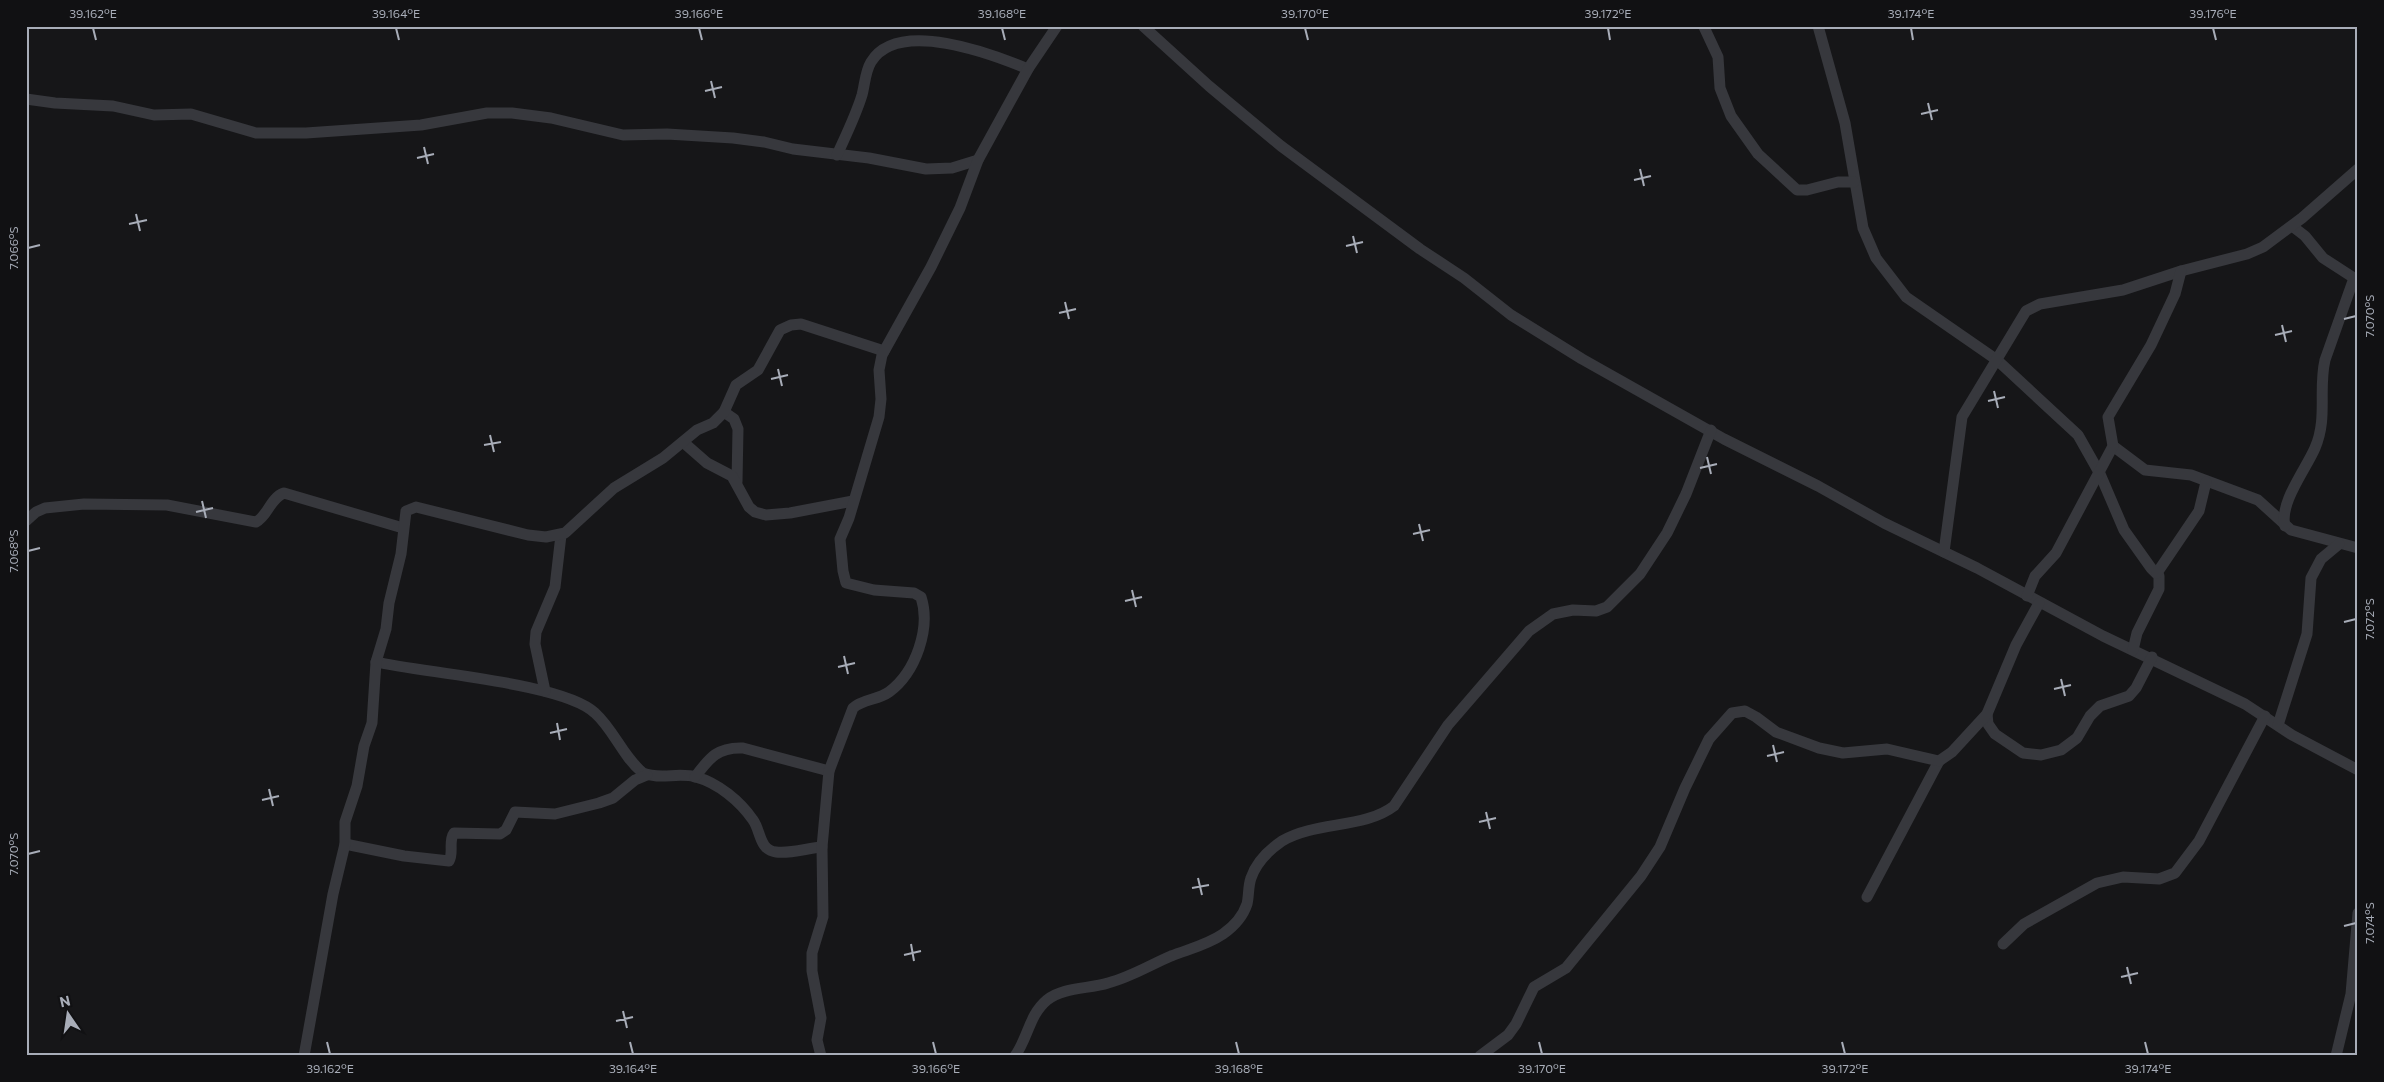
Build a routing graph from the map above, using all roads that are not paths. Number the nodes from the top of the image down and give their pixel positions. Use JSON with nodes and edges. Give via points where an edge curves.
{"nodes":[{"id":1,"x":1057,"y":26,"type":"edge"},
{"id":2,"x":1144,"y":26,"type":"edge"},
{"id":3,"x":1715,"y":26,"type":"edge"},
{"id":4,"x":1818,"y":26,"type":"edge"},
{"id":5,"x":1028,"y":69,"type":"junction"},
{"id":6,"x":26,"y":100,"type":"edge"},
{"id":7,"x":837,"y":155,"type":"junction"},
{"id":8,"x":978,"y":160,"type":"junction"},
{"id":9,"x":2358,"y":169,"type":"edge"},
{"id":10,"x":1854,"y":182,"type":"junction"},
{"id":11,"x":2292,"y":226,"type":"junction"},
{"id":12,"x":2181,"y":271,"type":"junction"},
{"id":13,"x":2356,"y":280,"type":"edge"},
{"id":14,"x":884,"y":351,"type":"junction"},
{"id":15,"x":1984,"y":351,"type":"junction"},
{"id":16,"x":1997,"y":360,"type":"junction"},
{"id":17,"x":1989,"y":371,"type":"junction"},
{"id":18,"x":724,"y":412,"type":"junction"},
{"id":19,"x":1711,"y":430,"type":"junction"},
{"id":20,"x":683,"y":442,"type":"junction"},
{"id":21,"x":2113,"y":446,"type":"junction"},
{"id":22,"x":2100,"y":474,"type":"junction"},
{"id":23,"x":737,"y":482,"type":"junction"},
{"id":24,"x":2206,"y":482,"type":"junction"},
{"id":25,"x":853,"y":501,"type":"junction"},
{"id":26,"x":26,"y":521,"type":"edge"},
{"id":27,"x":2286,"y":526,"type":"junction"},
{"id":28,"x":403,"y":528,"type":"junction"},
{"id":29,"x":561,"y":535,"type":"junction"},
{"id":30,"x":2339,"y":544,"type":"junction"},
{"id":31,"x":2358,"y":548,"type":"edge"},
{"id":32,"x":1944,"y":552,"type":"junction"},
{"id":33,"x":2157,"y":573,"type":"junction"},
{"id":34,"x":2027,"y":596,"type":"junction"},
{"id":35,"x":2039,"y":603,"type":"junction"},
{"id":36,"x":2133,"y":650,"type":"junction"},
{"id":37,"x":2152,"y":657,"type":"junction"},
{"id":38,"x":376,"y":662,"type":"junction"},
{"id":39,"x":545,"y":691,"type":"junction"},
{"id":40,"x":1987,"y":714,"type":"junction"},
{"id":41,"x":2265,"y":716,"type":"junction"},
{"id":42,"x":2278,"y":725,"type":"junction"},
{"id":43,"x":1938,"y":761,"type":"junction"},
{"id":44,"x":829,"y":770,"type":"junction"},
{"id":45,"x":2358,"y":770,"type":"edge"},
{"id":46,"x":647,"y":774,"type":"junction"},
{"id":47,"x":695,"y":777,"type":"junction"},
{"id":48,"x":345,"y":844,"type":"junction"},
{"id":49,"x":822,"y":847,"type":"junction"},
{"id":50,"x":1867,"y":897,"type":"dead end"},
{"id":51,"x":2358,"y":913,"type":"edge"},
{"id":52,"x":2003,"y":944,"type":"dead end"},
{"id":53,"x":304,"y":1056,"type":"edge"},
{"id":54,"x":821,"y":1056,"type":"edge"},
{"id":55,"x":1015,"y":1056,"type":"edge"},
{"id":56,"x":1480,"y":1056,"type":"edge"},
{"id":57,"x":2336,"y":1056,"type":"edge"}],
"edges":[{"from":1,"to":5,"type":"street"},
{"from":2,"to":19,"type":"street","via":[[1281,146],[1511,315],[1589,364]]},
{"from":3,"to":10,"type":"street","via":[[1704,27],[1718,57],[1717,70],[1724,102],[1758,154],[1797,190]]},
{"from":4,"to":10,"type":"street","via":[[1845,123]]},
{"from":5,"to":7,"type":"street","via":[[974,48],[916,41],[894,43],[872,60],[862,96]]},
{"from":5,"to":8,"type":"street"},
{"from":6,"to":7,"type":"street","via":[[113,106],[154,115],[191,114],[246,131],[268,134],[421,125],[488,113],[528,114],[623,135],[733,138]]},
{"from":7,"to":8,"type":"street","via":[[926,170],[952,168]]},
{"from":8,"to":14,"type":"street","via":[[960,208],[914,301]]},
{"from":9,"to":11,"type":"street"},
{"from":10,"to":15,"type":"street","via":[[1863,228],[1884,270],[1906,297]]},
{"from":11,"to":12,"type":"street","via":[[2263,247],[2247,254]]},
{"from":11,"to":13,"type":"street","via":[[2323,258]]},
{"from":12,"to":16,"type":"street","via":[[2123,290],[2032,307],[2026,311]]},
{"from":12,"to":21,"type":"street","via":[[2175,294],[2156,337],[2108,417]]},
{"from":13,"to":27,"type":"street","via":[[2324,360],[2322,427],[2296,482],[2284,517]]},
{"from":14,"to":18,"type":"street","via":[[801,324],[785,326],[758,370],[733,389]]},
{"from":14,"to":25,"type":"street","via":[[879,370],[879,417]]},
{"from":15,"to":16,"type":"street"},
{"from":15,"to":17,"type":"street"},
{"from":16,"to":17,"type":"street"},
{"from":16,"to":22,"type":"street","via":[[2078,436]]},
{"from":17,"to":32,"type":"street","via":[[1962,417]]},
{"from":18,"to":20,"type":"street"},
{"from":18,"to":23,"type":"street","via":[[734,419],[738,429]]},
{"from":19,"to":32,"type":"street"},
{"from":19,"to":55,"type":"street","via":[[1671,525],[1640,574],[1607,607],[1596,611],[1573,610],[1553,614],[1529,631],[1448,725],[1394,806],[1386,812],[1300,832],[1282,841],[1259,863],[1250,879],[1242,915],[1224,933],[1121,980],[1054,995],[1034,1015]]},
{"from":20,"to":23,"type":"street","via":[[707,463],[726,472]]},
{"from":20,"to":29,"type":"street","via":[[614,488]]},
{"from":21,"to":22,"type":"street"},
{"from":21,"to":24,"type":"street","via":[[2144,470],[2191,475]]},
{"from":22,"to":33,"type":"street","via":[[2124,530]]},
{"from":22,"to":34,"type":"street","via":[[2056,553],[2035,576]]},
{"from":23,"to":25,"type":"street","via":[[749,507],[766,515]]},
{"from":24,"to":27,"type":"street","via":[[2258,500]]},
{"from":24,"to":33,"type":"street","via":[[2199,511]]},
{"from":25,"to":44,"type":"street","via":[[840,540],[844,579],[857,587],[914,593],[921,597],[924,625],[912,664],[895,686],[853,708]]},
{"from":26,"to":28,"type":"street","via":[[45,508],[106,503],[167,505],[256,522],[284,493]]},
{"from":27,"to":30,"type":"street"},
{"from":28,"to":29,"type":"street","via":[[406,511],[416,507],[528,535]]},
{"from":28,"to":38,"type":"street","via":[[386,629]]},
{"from":29,"to":39,"type":"street","via":[[555,587],[536,632],[535,644]]},
{"from":30,"to":31,"type":"street"},
{"from":30,"to":42,"type":"street","via":[[2321,559],[2312,578],[2307,634]]},
{"from":32,"to":34,"type":"street"},
{"from":33,"to":36,"type":"street","via":[[2159,589],[2137,633]]},
{"from":34,"to":35,"type":"street"},
{"from":35,"to":36,"type":"street"},
{"from":35,"to":40,"type":"street","via":[[2016,645]]},
{"from":36,"to":37,"type":"street"},
{"from":37,"to":40,"type":"street","via":[[2129,696],[2100,706],[2077,738],[2061,750],[2041,755],[2022,753],[1995,734],[1988,724]]},
{"from":37,"to":41,"type":"street"},
{"from":38,"to":39,"type":"street"},
{"from":38,"to":48,"type":"street","via":[[372,723],[345,822]]},
{"from":39,"to":46,"type":"street","via":[[595,713],[639,770]]},
{"from":40,"to":43,"type":"street","via":[[1952,752]]},
{"from":41,"to":42,"type":"street"},
{"from":41,"to":52,"type":"street","via":[[2199,842],[2173,874],[2158,879],[2123,877],[2097,883],[2024,924]]},
{"from":42,"to":45,"type":"street"},
{"from":43,"to":50,"type":"street"},
{"from":43,"to":56,"type":"street","via":[[1887,749],[1843,753],[1819,748],[1776,732],[1745,712],[1732,713],[1709,739],[1660,847],[1641,876],[1566,968],[1534,987],[1508,1035]]},
{"from":44,"to":47,"type":"street","via":[[735,748],[715,753]]},
{"from":44,"to":49,"type":"street"},
{"from":46,"to":47,"type":"street"},
{"from":46,"to":48,"type":"street","via":[[613,798],[599,803],[554,814],[515,812],[506,830],[500,834],[454,833],[449,861]]},
{"from":47,"to":49,"type":"street","via":[[737,801],[753,820],[761,842],[768,850]]},
{"from":48,"to":53,"type":"street"},
{"from":49,"to":54,"type":"street","via":[[823,917],[814,947],[812,971],[821,1018],[817,1040]]},
{"from":51,"to":57,"type":"street","via":[[2351,994]]}]}
